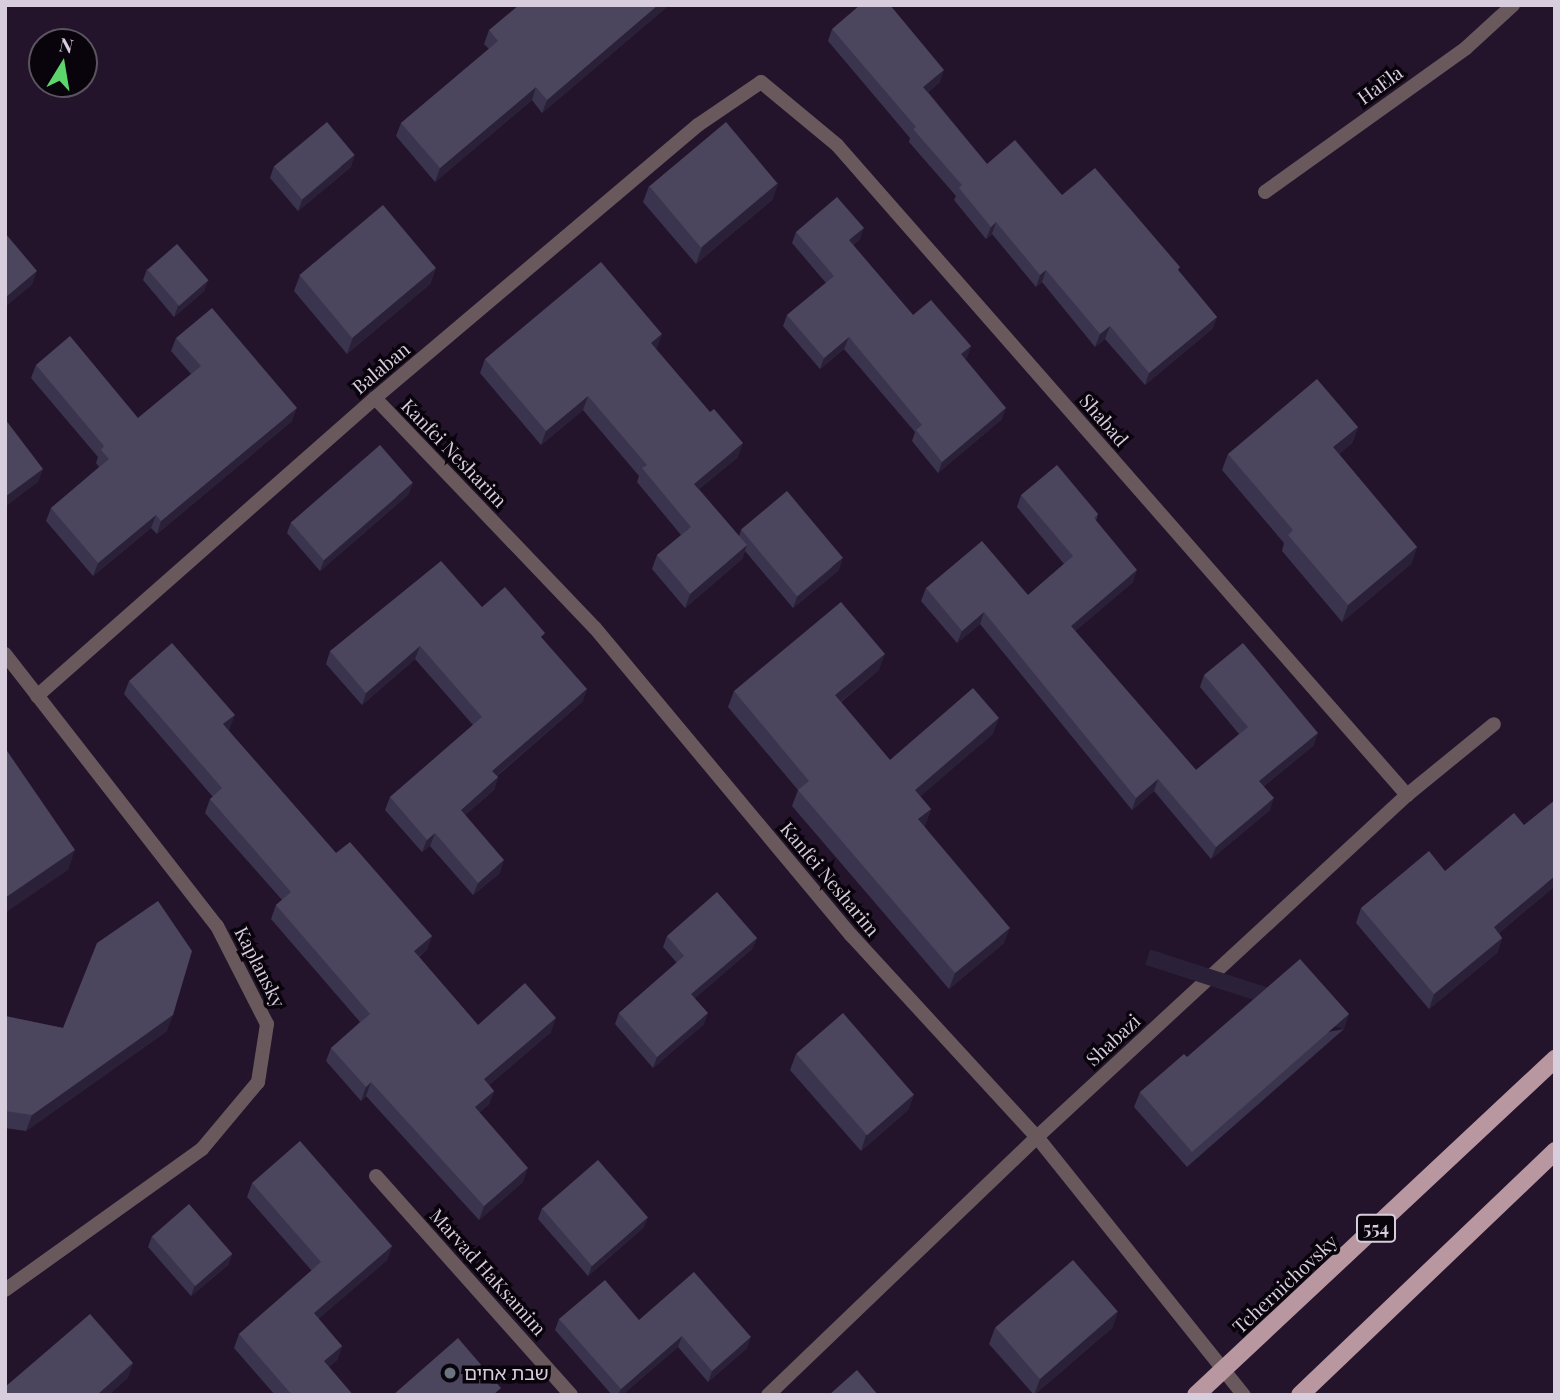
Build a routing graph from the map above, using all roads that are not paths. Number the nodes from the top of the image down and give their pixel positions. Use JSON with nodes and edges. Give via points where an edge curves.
{"nodes":[{"id":1,"x":1513,"y":5,"type":"edge"},
{"id":2,"x":761,"y":82,"type":"joint"},
{"id":3,"x":1265,"y":192,"type":"dead end"},
{"id":4,"x":375,"y":398,"type":"junction"},
{"id":5,"x":5,"y":654,"type":"edge"},
{"id":6,"x":37,"y":696,"type":"junction"},
{"id":7,"x":1494,"y":724,"type":"dead end"},
{"id":8,"x":1407,"y":795,"type":"junction"},
{"id":9,"x":1555,"y":1059,"type":"edge"},
{"id":10,"x":1037,"y":1137,"type":"junction"},
{"id":11,"x":1555,"y":1151,"type":"edge"},
{"id":12,"x":376,"y":1176,"type":"dead end"},
{"id":13,"x":5,"y":1290,"type":"edge"},
{"id":14,"x":1224,"y":1371,"type":"junction"},
{"id":15,"x":571,"y":1395,"type":"edge"},
{"id":16,"x":768,"y":1395,"type":"edge"},
{"id":17,"x":1196,"y":1395,"type":"edge"},
{"id":18,"x":1244,"y":1395,"type":"edge"},
{"id":19,"x":1300,"y":1395,"type":"edge"}],
"edges":[{"from":1,"to":3,"type":"street","name":"HaEla","via":[[1465,48]]},
{"from":2,"to":4,"type":"street","name":"Balaban","via":[[698,125]]},
{"from":2,"to":8,"type":"street","name":"Shabad","via":[[837,145]]},
{"from":4,"to":6,"type":"street","name":"Balaban"},
{"from":4,"to":10,"type":"street","name":"Kanfei Nesharim","via":[[595,628],[851,935]]},
{"from":5,"to":6,"type":"street","name":"Kaplansky"},
{"from":6,"to":13,"type":"street","name":"Kaplansky","via":[[217,926],[267,1024],[258,1082],[202,1149]]},
{"from":7,"to":8,"type":"street","name":"Shabazi"},
{"from":8,"to":10,"type":"street","name":"Shabazi"},
{"from":9,"to":14,"type":"main road","name":"Tchernichovsky","number":"554"},
{"from":10,"to":14,"type":"street","name":"Kanfei Nesharim"},
{"from":10,"to":16,"type":"street","name":"Shabazi"},
{"from":11,"to":19,"type":"main road"},
{"from":12,"to":15,"type":"street","name":"Marvad HaKsamim"},
{"from":14,"to":17,"type":"main road","name":"Tchernichovsky","number":"554"},
{"from":14,"to":18,"type":"street","name":"Kanfei Nesharim"}]}
